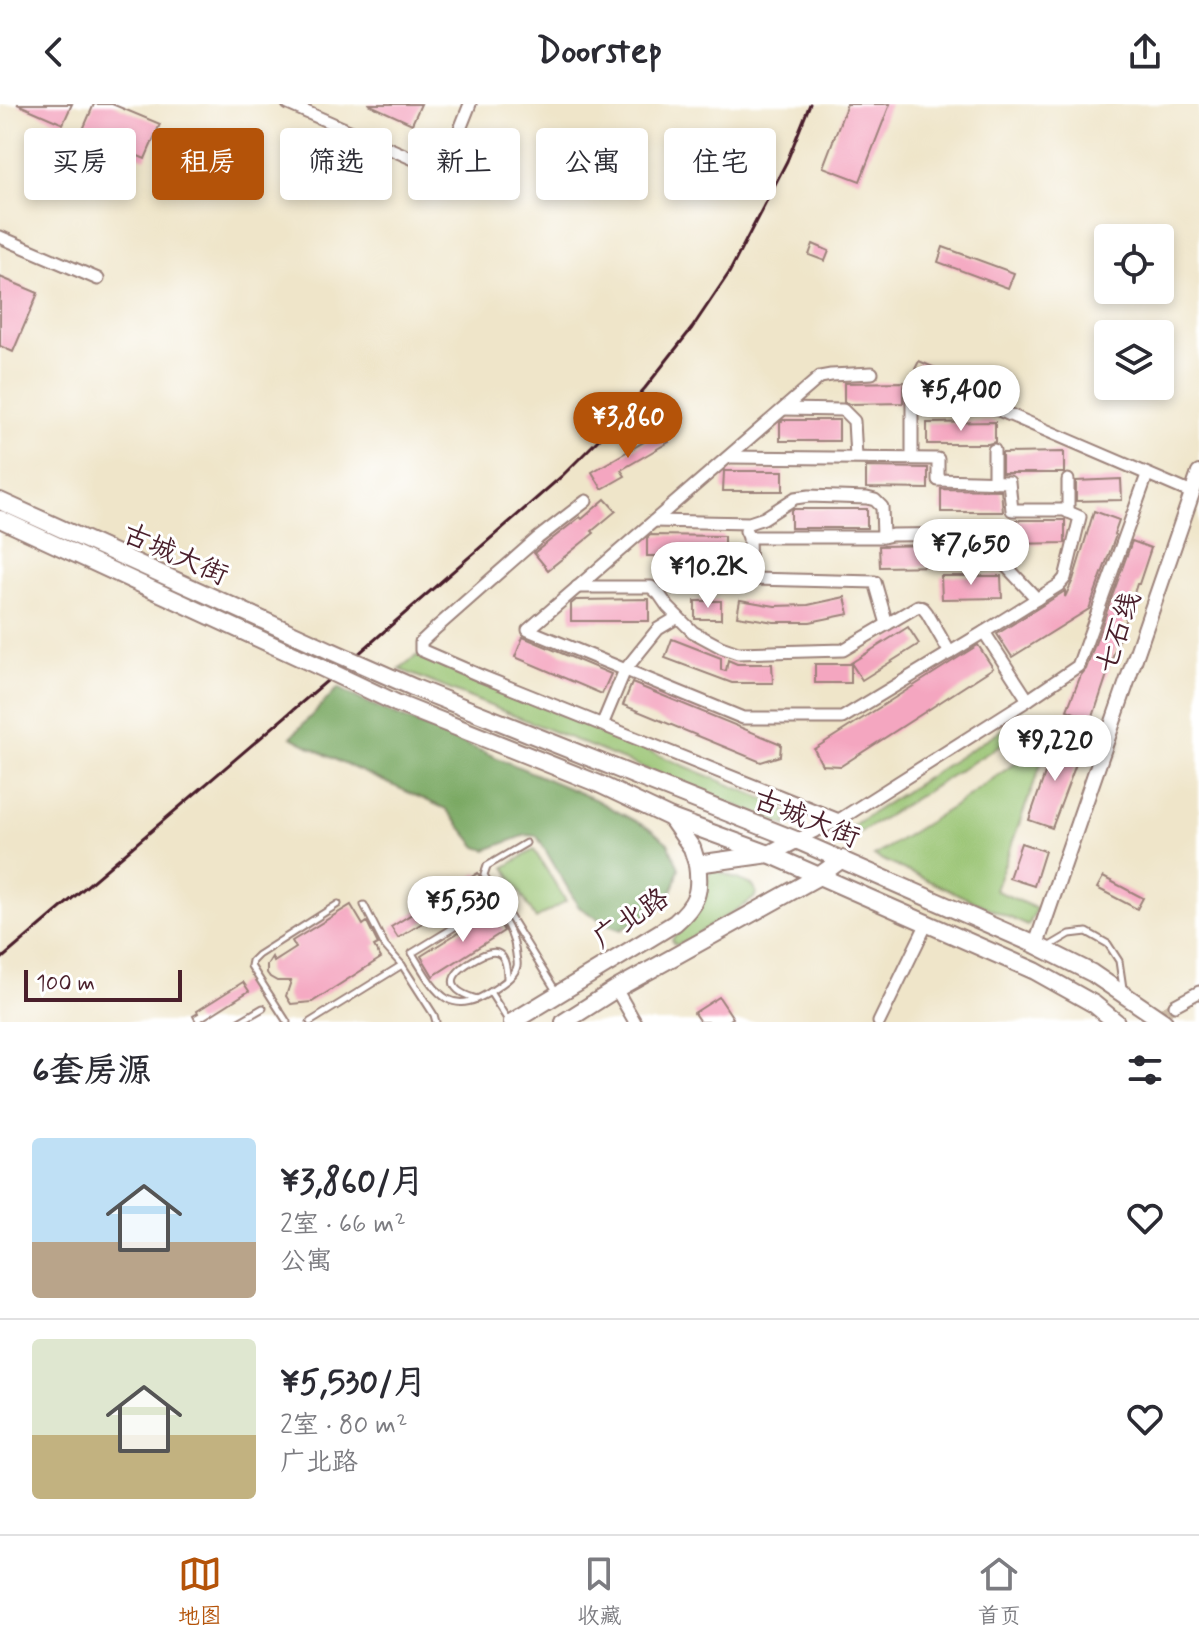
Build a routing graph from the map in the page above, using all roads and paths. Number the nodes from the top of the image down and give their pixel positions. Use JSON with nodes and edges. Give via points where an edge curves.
{"nodes":[{"id":1,"x":288,"y":104,"type":"edge"},
{"id":2,"x":470,"y":104,"type":"edge"},
{"id":3,"x":0,"y":237,"type":"edge"},
{"id":4,"x":98,"y":279,"type":"dead end"},
{"id":5,"x":872,"y":373,"type":"dead end"},
{"id":6,"x":912,"y":392,"type":"dead end"},
{"id":7,"x":973,"y":399,"type":"dead end"},
{"id":8,"x":784,"y":409,"type":"junction"},
{"id":9,"x":994,"y":450,"type":"dead end"},
{"id":10,"x":729,"y":457,"type":"junction"},
{"id":11,"x":856,"y":457,"type":"junction"},
{"id":12,"x":912,"y":458,"type":"junction"},
{"id":13,"x":1199,"y":473,"type":"edge"},
{"id":14,"x":1147,"y":475,"type":"junction"},
{"id":15,"x":1068,"y":480,"type":"dead end"},
{"id":16,"x":994,"y":482,"type":"junction"},
{"id":17,"x":1192,"y":493,"type":"junction"},
{"id":18,"x":0,"y":501,"type":"edge"},
{"id":19,"x":586,"y":501,"type":"dead end"},
{"id":20,"x":1068,"y":512,"type":"junction"},
{"id":21,"x":0,"y":519,"type":"edge"},
{"id":22,"x":654,"y":521,"type":"junction"},
{"id":23,"x":742,"y":523,"type":"junction"},
{"id":24,"x":749,"y":537,"type":"junction"},
{"id":25,"x":883,"y":537,"type":"junction"},
{"id":26,"x":577,"y":587,"type":"junction"},
{"id":27,"x":1037,"y":599,"type":"junction"},
{"id":28,"x":678,"y":617,"type":"junction"},
{"id":29,"x":887,"y":624,"type":"junction"},
{"id":30,"x":984,"y":632,"type":"junction"},
{"id":31,"x":950,"y":653,"type":"junction"},
{"id":32,"x":625,"y":670,"type":"junction"},
{"id":33,"x":1028,"y":700,"type":"junction"},
{"id":34,"x":602,"y":725,"type":"junction"},
{"id":35,"x":671,"y":818,"type":"junction"},
{"id":36,"x":839,"y":820,"type":"junction"},
{"id":37,"x":796,"y":840,"type":"junction"},
{"id":38,"x":526,"y":843,"type":"dead end"},
{"id":39,"x":769,"y":854,"type":"junction"},
{"id":40,"x":842,"y":859,"type":"junction"},
{"id":41,"x":697,"y":864,"type":"junction"},
{"id":42,"x":819,"y":876,"type":"junction"},
{"id":43,"x":338,"y":904,"type":"dead end"},
{"id":44,"x":364,"y":905,"type":"dead end"},
{"id":45,"x":927,"y":923,"type":"junction"},
{"id":46,"x":1041,"y":947,"type":"junction"},
{"id":47,"x":402,"y":965,"type":"junction"},
{"id":48,"x":507,"y":980,"type":"junction"},
{"id":49,"x":616,"y":989,"type":"junction"},
{"id":50,"x":490,"y":992,"type":"junction"},
{"id":51,"x":1199,"y":992,"type":"edge"},
{"id":52,"x":1123,"y":993,"type":"junction"},
{"id":53,"x":557,"y":994,"type":"junction"},
{"id":54,"x":477,"y":999,"type":"junction"},
{"id":55,"x":1175,"y":1005,"type":"tunnel mouth"},
{"id":56,"x":263,"y":1008,"type":"dead end"},
{"id":57,"x":239,"y":1022,"type":"edge"},
{"id":58,"x":287,"y":1022,"type":"edge"},
{"id":59,"x":310,"y":1022,"type":"edge"},
{"id":60,"x":436,"y":1022,"type":"edge"},
{"id":61,"x":510,"y":1022,"type":"edge"},
{"id":62,"x":564,"y":1022,"type":"edge"},
{"id":63,"x":635,"y":1022,"type":"edge"},
{"id":64,"x":879,"y":1022,"type":"edge"},
{"id":65,"x":1116,"y":1022,"type":"edge"},
{"id":66,"x":1164,"y":1022,"type":"edge"}],
"edges":[{"from":1,"to":2,"type":"street","via":[[443,172]]},
{"from":3,"to":4,"type":"street"},
{"from":5,"to":8,"type":"street","via":[[820,377]]},
{"from":6,"to":12,"type":"street"},
{"from":7,"to":14,"type":"street"},
{"from":8,"to":10,"type":"street"},
{"from":8,"to":11,"type":"street","via":[[843,410],[854,421]]},
{"from":9,"to":16,"type":"street"},
{"from":10,"to":11,"type":"street"},
{"from":10,"to":22,"type":"street"},
{"from":11,"to":12,"type":"street"},
{"from":12,"to":16,"type":"street","via":[[938,459],[938,480]]},
{"from":13,"to":17,"type":"street","name":"七石线"},
{"from":14,"to":17,"type":"street"},
{"from":14,"to":33,"type":"street","via":[[1078,666]]},
{"from":15,"to":20,"type":"street"},
{"from":16,"to":20,"type":"street","via":[[1009,482],[1012,510]]},
{"from":17,"to":46,"type":"street","name":"七石线"},
{"from":18,"to":37,"type":"main road","name":"古城大街","bridge":true,"via":[[415,688]]},
{"from":19,"to":34,"type":"street","via":[[437,627],[421,642],[421,650]]},
{"from":20,"to":27,"type":"street","via":[[1080,517],[1065,578]]},
{"from":21,"to":35,"type":"main road","name":"古城大街","bridge":true,"via":[[396,703]]},
{"from":22,"to":23,"type":"street"},
{"from":22,"to":26,"type":"street"},
{"from":23,"to":24,"type":"street"},
{"from":23,"to":25,"type":"street","via":[[764,518],[795,498],[867,498],[882,507]]},
{"from":24,"to":25,"type":"street"},
{"from":24,"to":29,"type":"street","via":[[750,579],[875,582]]},
{"from":25,"to":27,"type":"street","via":[[978,534],[997,562]]},
{"from":26,"to":28,"type":"street","via":[[651,587]]},
{"from":26,"to":32,"type":"street","via":[[528,630]]},
{"from":27,"to":30,"type":"street"},
{"from":28,"to":29,"type":"street","via":[[693,632],[738,653],[843,650]]},
{"from":28,"to":32,"type":"street","via":[[658,629]]},
{"from":29,"to":31,"type":"street","via":[[923,608]]},
{"from":30,"to":31,"type":"street"},
{"from":30,"to":33,"type":"street"},
{"from":31,"to":32,"type":"street","via":[[842,718],[743,718]]},
{"from":32,"to":34,"type":"street"},
{"from":33,"to":36,"type":"street"},
{"from":34,"to":36,"type":"street"},
{"from":35,"to":39,"type":"main road","name":"古城大街"},
{"from":35,"to":41,"type":"main road"},
{"from":36,"to":37,"type":"street"},
{"from":37,"to":39,"type":"main road"},
{"from":37,"to":40,"type":"main road","name":"古城大街"},
{"from":38,"to":53,"type":"lane","via":[[487,866],[484,875]]},
{"from":39,"to":41,"type":"main road"},
{"from":39,"to":42,"type":"main road","name":"古城大街"},
{"from":40,"to":42,"type":"main road","name":"广北路"},
{"from":40,"to":46,"type":"main road","name":"古城大街"},
{"from":41,"to":53,"type":"main road","name":"广北路","via":[[699,881],[688,912]]},
{"from":42,"to":45,"type":"main road","name":"古城大街"},
{"from":42,"to":49,"type":"main road","name":"广北路"},
{"from":43,"to":58,"type":"lane","via":[[252,961]]},
{"from":44,"to":47,"type":"lane","via":[[385,946]]},
{"from":45,"to":64,"type":"street"},
{"from":45,"to":65,"type":"main road","name":"古城大街","via":[[1035,971]]},
{"from":46,"to":52,"type":"main road","name":"古城大街"},
{"from":46,"to":52,"type":"lane","via":[[1087,932],[1108,944],[1119,961]]},
{"from":47,"to":59,"type":"lane"},
{"from":47,"to":60,"type":"lane"},
{"from":48,"to":50,"type":"lane"},
{"from":48,"to":54,"type":"lane","via":[[501,955],[485,952],[456,971],[453,979],[461,994]]},
{"from":48,"to":54,"type":"lane","via":[[517,966],[514,938],[494,903],[412,953],[440,995],[459,1004]]},
{"from":49,"to":62,"type":"main road","name":"广北路"},
{"from":49,"to":63,"type":"street"},
{"from":50,"to":54,"type":"lane"},
{"from":50,"to":61,"type":"lane"},
{"from":51,"to":55,"type":"street"},
{"from":52,"to":66,"type":"main road","name":"古城大街"},
{"from":53,"to":61,"type":"main road","name":"广北路"},
{"from":56,"to":57,"type":"lane"}]}
